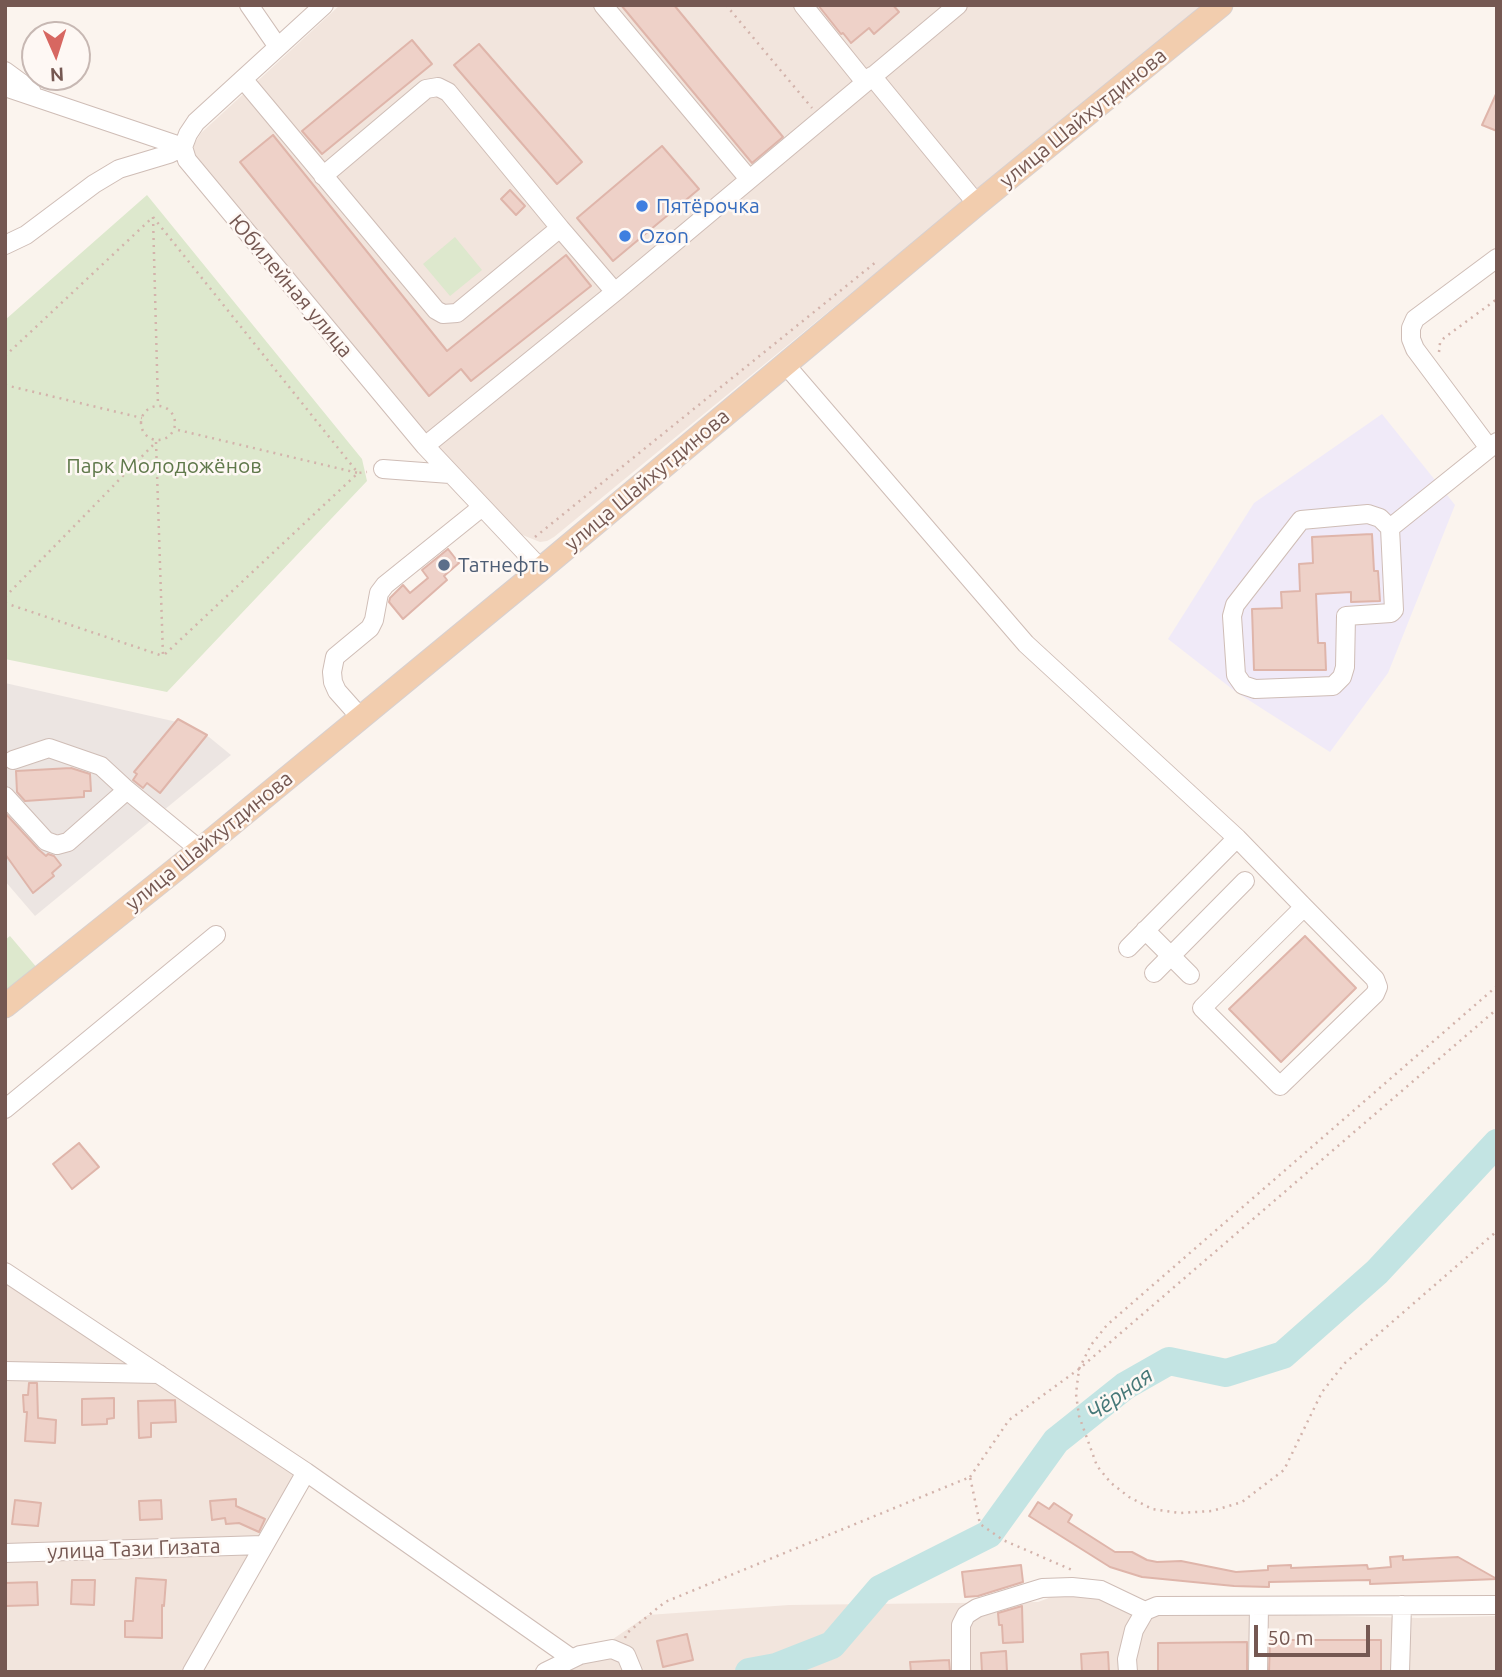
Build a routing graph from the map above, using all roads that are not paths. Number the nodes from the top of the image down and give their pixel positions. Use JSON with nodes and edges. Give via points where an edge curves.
{"nodes":[{"id":1,"x":249,"y":5,"type":"edge"},
{"id":2,"x":324,"y":5,"type":"edge"},
{"id":3,"x":603,"y":5,"type":"edge"},
{"id":4,"x":803,"y":5,"type":"edge"},
{"id":5,"x":1221,"y":5,"type":"edge"},
{"id":6,"x":947,"y":9,"type":"edge"},
{"id":7,"x":278,"y":47,"type":"junction"},
{"id":8,"x":5,"y":71,"type":"edge"},
{"id":9,"x":243,"y":79,"type":"junction"},
{"id":10,"x":869,"y":79,"type":"junction"},
{"id":11,"x":5,"y":87,"type":"edge"},
{"id":12,"x":46,"y":101,"type":"junction"},
{"id":13,"x":183,"y":147,"type":"junction"},
{"id":14,"x":323,"y":176,"type":"junction"},
{"id":15,"x":749,"y":180,"type":"junction"},
{"id":16,"x":977,"y":204,"type":"junction"},
{"id":17,"x":560,"y":228,"type":"junction"},
{"id":18,"x":5,"y":245,"type":"edge"},
{"id":19,"x":1497,"y":258,"type":"edge"},
{"id":20,"x":615,"y":292,"type":"junction"},
{"id":21,"x":785,"y":364,"type":"junction"},
{"id":22,"x":1493,"y":445,"type":"edge"},
{"id":23,"x":425,"y":446,"type":"junction"},
{"id":24,"x":383,"y":469,"type":"road end"},
{"id":25,"x":450,"y":474,"type":"junction"},
{"id":26,"x":482,"y":507,"type":"junction"},
{"id":27,"x":1390,"y":528,"type":"junction"},
{"id":28,"x":541,"y":569,"type":"junction"},
{"id":29,"x":361,"y":718,"type":"junction"},
{"id":30,"x":13,"y":760,"type":"dead end"},
{"id":31,"x":127,"y":790,"type":"junction"},
{"id":32,"x":5,"y":796,"type":"edge"},
{"id":33,"x":1237,"y":838,"type":"junction"},
{"id":34,"x":201,"y":850,"type":"junction"},
{"id":35,"x":1245,"y":881,"type":"dead end"},
{"id":36,"x":1304,"y":907,"type":"junction"},
{"id":37,"x":1145,"y":930,"type":"junction"},
{"id":38,"x":216,"y":935,"type":"dead end"},
{"id":39,"x":1128,"y":948,"type":"dead end"},
{"id":40,"x":1171,"y":956,"type":"junction"},
{"id":41,"x":1154,"y":973,"type":"dead end"},
{"id":42,"x":1190,"y":975,"type":"dead end"},
{"id":43,"x":5,"y":1006,"type":"edge"},
{"id":44,"x":5,"y":1109,"type":"edge"},
{"id":45,"x":5,"y":1272,"type":"edge"},
{"id":46,"x":5,"y":1371,"type":"edge"},
{"id":47,"x":160,"y":1374,"type":"junction"},
{"id":48,"x":306,"y":1472,"type":"junction"},
{"id":49,"x":263,"y":1545,"type":"junction"},
{"id":50,"x":5,"y":1553,"type":"edge"},
{"id":51,"x":1402,"y":1605,"type":"junction"},
{"id":52,"x":1497,"y":1605,"type":"edge"},
{"id":53,"x":1259,"y":1606,"type":"junction"},
{"id":54,"x":1151,"y":1609,"type":"junction"},
{"id":55,"x":571,"y":1658,"type":"junction"},
{"id":56,"x":192,"y":1672,"type":"edge"},
{"id":57,"x":545,"y":1672,"type":"edge"},
{"id":58,"x":633,"y":1672,"type":"edge"},
{"id":59,"x":961,"y":1672,"type":"edge"},
{"id":60,"x":1128,"y":1672,"type":"edge"},
{"id":61,"x":1258,"y":1672,"type":"edge"},
{"id":62,"x":1400,"y":1672,"type":"edge"}],
"edges":[{"from":1,"to":7,"type":"street"},
{"from":2,"to":7,"type":"street"},
{"from":3,"to":15,"type":"street"},
{"from":4,"to":10,"type":"street"},
{"from":5,"to":16,"type":"main road","name":"улица Шайхутдинова"},
{"from":6,"to":10,"type":"street"},
{"from":7,"to":9,"type":"street"},
{"from":8,"to":12,"type":"street"},
{"from":9,"to":13,"type":"street","via":[[196,122]]},
{"from":9,"to":14,"type":"street"},
{"from":10,"to":15,"type":"street"},
{"from":10,"to":16,"type":"street"},
{"from":11,"to":12,"type":"street"},
{"from":12,"to":13,"type":"street"},
{"from":13,"to":18,"type":"street","via":[[119,169]]},
{"from":13,"to":23,"type":"street","name":"Юбилейная улица","via":[[194,171]]},
{"from":14,"to":17,"type":"street","via":[[430,305],[443,314],[457,313]]},
{"from":14,"to":17,"type":"street","via":[[426,89],[438,87],[448,92]]},
{"from":15,"to":20,"type":"street"},
{"from":16,"to":21,"type":"main road","name":"улица Шайхутдинова"},
{"from":17,"to":20,"type":"street"},
{"from":19,"to":22,"type":"street","via":[[1415,319],[1411,328],[1415,349]]},
{"from":20,"to":23,"type":"street"},
{"from":21,"to":28,"type":"main road","name":"улица Шайхутдинова"},
{"from":21,"to":33,"type":"street","via":[[1021,639]]},
{"from":22,"to":27,"type":"street"},
{"from":23,"to":25,"type":"street","name":"Юбилейная улица"},
{"from":24,"to":25,"type":"street"},
{"from":25,"to":26,"type":"street","name":"Юбилейная улица"},
{"from":26,"to":28,"type":"street","name":"Юбилейная улица"},
{"from":26,"to":29,"type":"street","via":[[385,585],[370,628],[335,657],[333,682]]},
{"from":27,"to":27,"type":"street","via":[[1394,610],[1346,616],[1345,667],[1338,683],[1255,689],[1243,685],[1236,675],[1233,610],[1297,523],[1306,518],[1368,514]]},
{"from":28,"to":29,"type":"main road","name":"улица Шайхутдинова"},
{"from":29,"to":34,"type":"main road","name":"улица Шайхутдинова"},
{"from":30,"to":31,"type":"street","via":[[49,748],[101,766]]},
{"from":31,"to":32,"type":"street","via":[[68,842],[57,845],[46,841]]},
{"from":31,"to":34,"type":"street"},
{"from":33,"to":36,"type":"street"},
{"from":33,"to":37,"type":"street"},
{"from":34,"to":43,"type":"main road","name":"улица Шайхутдинова"},
{"from":35,"to":40,"type":"street"},
{"from":36,"to":36,"type":"street","via":[[1378,987],[1276,1090],[1199,1012]]},
{"from":37,"to":39,"type":"street"},
{"from":37,"to":40,"type":"street"},
{"from":38,"to":44,"type":"street"},
{"from":40,"to":41,"type":"street"},
{"from":40,"to":42,"type":"street"},
{"from":45,"to":47,"type":"street"},
{"from":46,"to":47,"type":"street"},
{"from":47,"to":48,"type":"street"},
{"from":48,"to":49,"type":"street"},
{"from":48,"to":55,"type":"street"},
{"from":49,"to":50,"type":"street","name":"улица Тази Гизата"},
{"from":49,"to":56,"type":"street"},
{"from":51,"to":52,"type":"street"},
{"from":51,"to":53,"type":"street"},
{"from":51,"to":62,"type":"street"},
{"from":53,"to":54,"type":"street"},
{"from":53,"to":61,"type":"street"},
{"from":54,"to":59,"type":"street","via":[[1101,1590],[1072,1587],[1042,1588],[977,1608],[961,1625]]},
{"from":54,"to":60,"type":"street","via":[[1134,1630]]},
{"from":55,"to":57,"type":"street"},
{"from":55,"to":58,"type":"street","via":[[605,1650],[622,1652],[630,1659]]}]}
